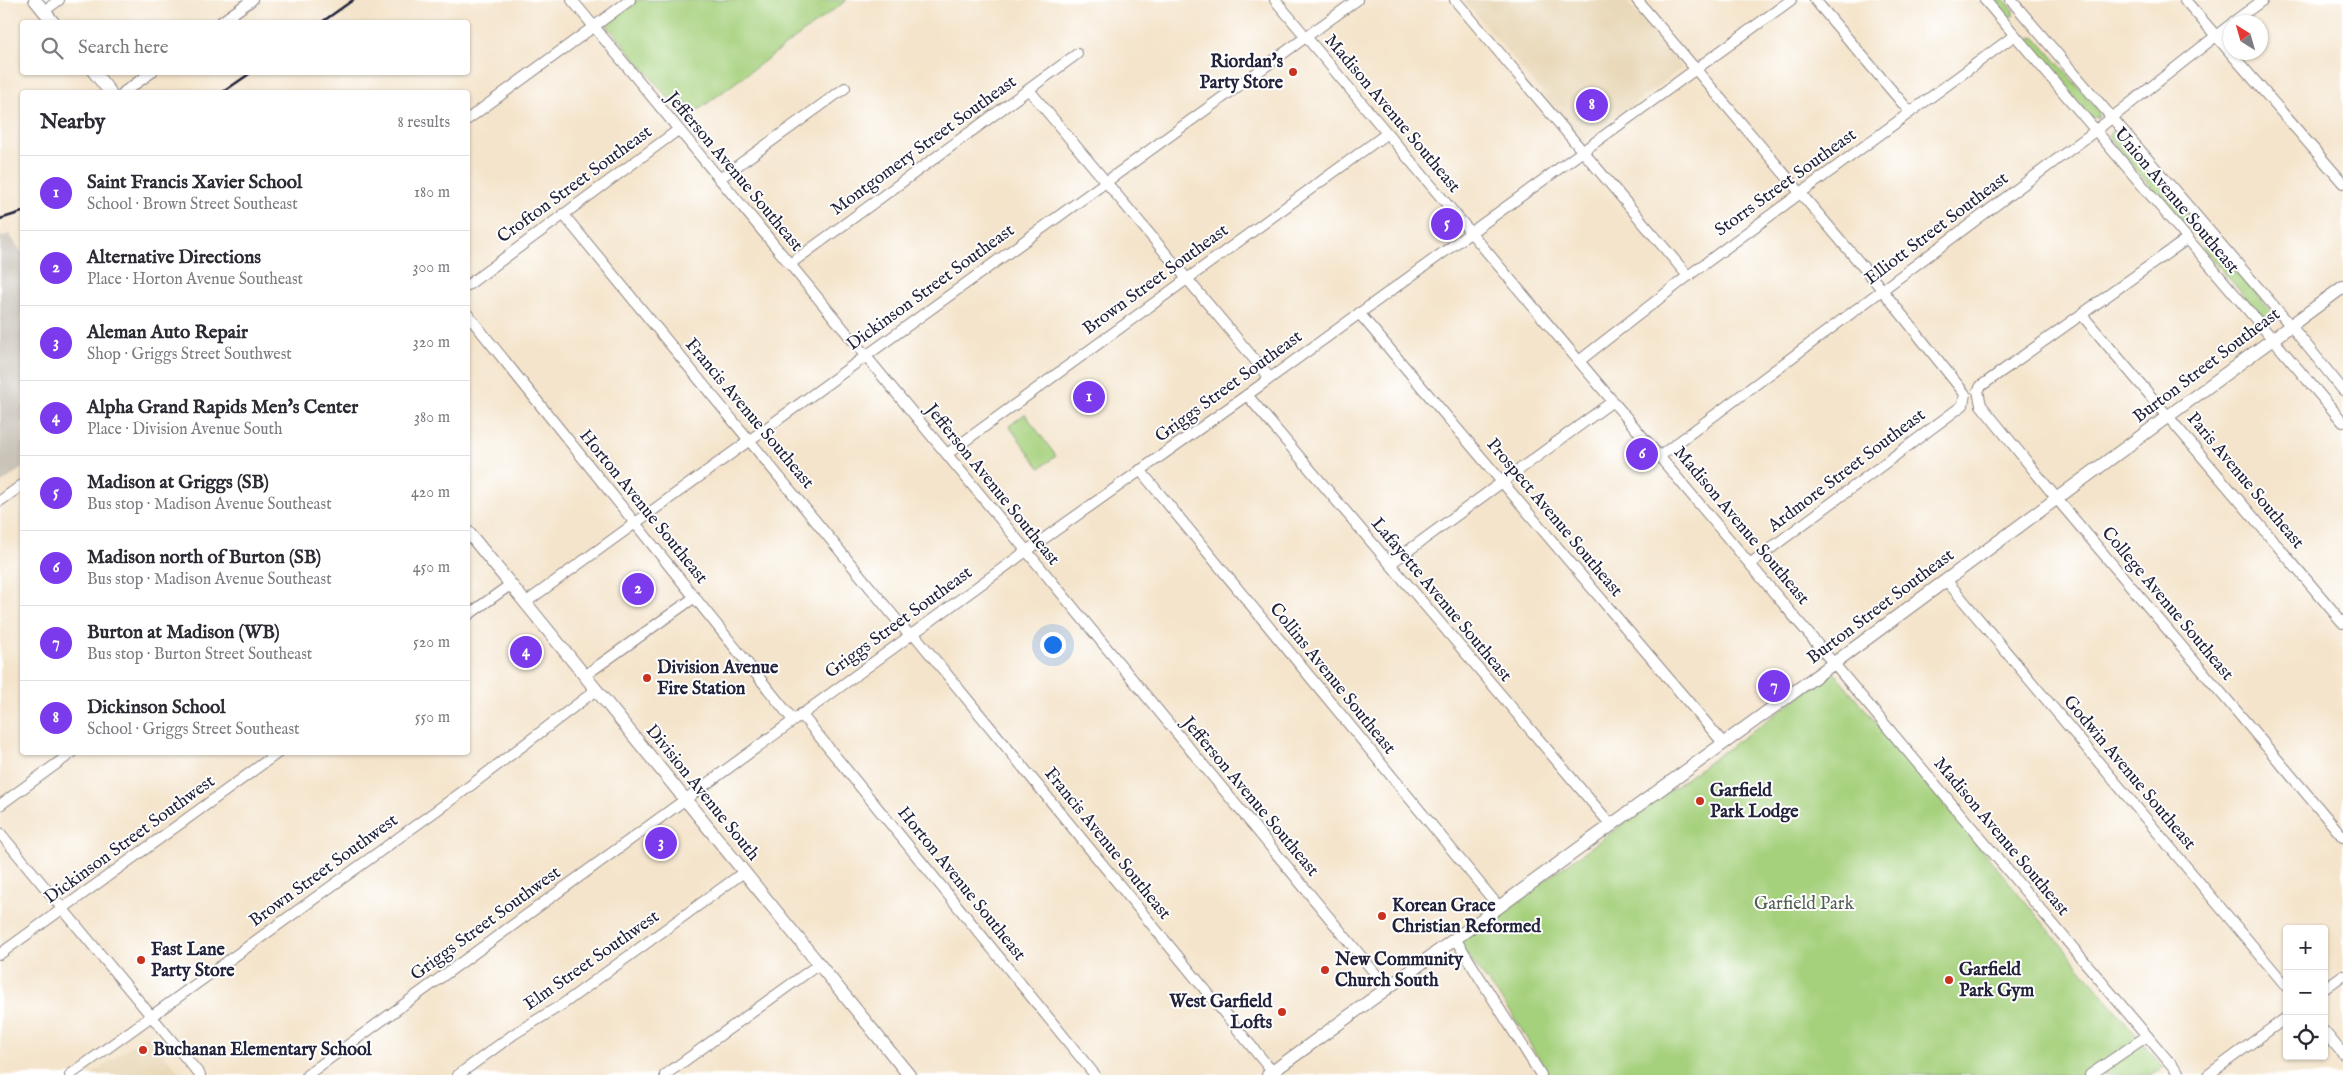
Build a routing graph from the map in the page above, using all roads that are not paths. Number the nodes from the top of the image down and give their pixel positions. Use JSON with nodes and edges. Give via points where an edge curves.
{"nodes":[{"id":1,"x":35,"y":0,"type":"edge"},
{"id":2,"x":59,"y":0,"type":"edge"},
{"id":3,"x":252,"y":0,"type":"edge"},
{"id":4,"x":572,"y":0,"type":"edge"},
{"id":5,"x":630,"y":0,"type":"edge"},
{"id":6,"x":1275,"y":0,"type":"edge"},
{"id":7,"x":1357,"y":0,"type":"edge"},
{"id":8,"x":1455,"y":0,"type":"edge"},
{"id":9,"x":1636,"y":0,"type":"edge"},
{"id":10,"x":1791,"y":0,"type":"edge"},
{"id":11,"x":1815,"y":0,"type":"edge"},
{"id":12,"x":1985,"y":0,"type":"edge"},
{"id":13,"x":2011,"y":0,"type":"edge"},
{"id":14,"x":2185,"y":0,"type":"edge"},
{"id":15,"x":2263,"y":0,"type":"edge"},
{"id":16,"x":44,"y":11,"type":"junction"},
{"id":17,"x":2244,"y":15,"type":"edge"},
{"id":18,"x":51,"y":20,"type":"edge"},
{"id":19,"x":224,"y":20,"type":"edge"},
{"id":20,"x":593,"y":26,"type":"junction"},
{"id":21,"x":2223,"y":30,"type":"edge"},
{"id":22,"x":2015,"y":34,"type":"junction"},
{"id":23,"x":1305,"y":36,"type":"junction"},
{"id":24,"x":2215,"y":36,"type":"junction"},
{"id":25,"x":1077,"y":54,"type":"dead end"},
{"id":26,"x":1696,"y":69,"type":"junction"},
{"id":27,"x":96,"y":75,"type":"edge"},
{"id":28,"x":148,"y":75,"type":"edge"},
{"id":29,"x":846,"y":88,"type":"dead end"},
{"id":30,"x":108,"y":90,"type":"edge"},
{"id":31,"x":127,"y":90,"type":"edge"},
{"id":32,"x":1028,"y":90,"type":"junction"},
{"id":33,"x":1910,"y":112,"type":"junction"},
{"id":34,"x":470,"y":118,"type":"edge"},
{"id":35,"x":2112,"y":118,"type":"junction"},
{"id":36,"x":678,"y":130,"type":"junction"},
{"id":37,"x":2096,"y":131,"type":"junction"},
{"id":38,"x":1386,"y":134,"type":"junction"},
{"id":39,"x":1583,"y":152,"type":"junction"},
{"id":40,"x":720,"y":179,"type":"junction"},
{"id":41,"x":1107,"y":182,"type":"junction"},
{"id":42,"x":2343,"y":183,"type":"edge"},
{"id":43,"x":1801,"y":193,"type":"junction"},
{"id":44,"x":563,"y":214,"type":"junction"},
{"id":45,"x":1470,"y":234,"type":"junction"},
{"id":46,"x":2187,"y":239,"type":"junction"},
{"id":47,"x":790,"y":264,"type":"junction"},
{"id":48,"x":1688,"y":276,"type":"junction"},
{"id":49,"x":1186,"y":279,"type":"junction"},
{"id":50,"x":470,"y":283,"type":"edge"},
{"id":51,"x":2343,"y":287,"type":"edge"},
{"id":52,"x":1883,"y":291,"type":"junction"},
{"id":53,"x":1359,"y":313,"type":"junction"},
{"id":54,"x":2082,"y":315,"type":"junction"},
{"id":55,"x":470,"y":318,"type":"edge"},
{"id":56,"x":2291,"y":326,"type":"junction"},
{"id":57,"x":2272,"y":341,"type":"junction"},
{"id":58,"x":865,"y":356,"type":"junction"},
{"id":59,"x":1579,"y":361,"type":"junction"},
{"id":60,"x":1270,"y":378,"type":"junction"},
{"id":61,"x":2343,"y":390,"type":"edge"},
{"id":62,"x":1247,"y":395,"type":"junction"},
{"id":63,"x":1613,"y":401,"type":"junction"},
{"id":64,"x":2169,"y":416,"type":"junction"},
{"id":65,"x":2343,"y":422,"type":"edge"},
{"id":66,"x":749,"y":440,"type":"junction"},
{"id":67,"x":947,"y":454,"type":"junction"},
{"id":68,"x":1660,"y":456,"type":"junction"},
{"id":69,"x":1140,"y":470,"type":"junction"},
{"id":70,"x":1502,"y":481,"type":"junction"},
{"id":71,"x":20,"y":487,"type":"edge"},
{"id":72,"x":2057,"y":499,"type":"junction"},
{"id":73,"x":0,"y":502,"type":"edge"},
{"id":74,"x":634,"y":524,"type":"junction"},
{"id":75,"x":470,"y":535,"type":"edge"},
{"id":76,"x":1025,"y":552,"type":"junction"},
{"id":77,"x":1751,"y":563,"type":"junction"},
{"id":78,"x":1390,"y":564,"type":"junction"},
{"id":79,"x":1946,"y":580,"type":"junction"},
{"id":80,"x":510,"y":585,"type":"junction"},
{"id":81,"x":695,"y":597,"type":"junction"},
{"id":82,"x":525,"y":604,"type":"junction"},
{"id":83,"x":470,"y":614,"type":"edge"},
{"id":84,"x":2343,"y":623,"type":"edge"},
{"id":85,"x":911,"y":634,"type":"junction"},
{"id":86,"x":1834,"y":663,"type":"junction"},
{"id":87,"x":584,"y":676,"type":"junction"},
{"id":88,"x":596,"y":690,"type":"junction"},
{"id":89,"x":797,"y":717,"type":"junction"},
{"id":90,"x":1724,"y":744,"type":"junction"},
{"id":91,"x":69,"y":755,"type":"edge"},
{"id":92,"x":275,"y":755,"type":"edge"},
{"id":93,"x":684,"y":799,"type":"junction"},
{"id":94,"x":0,"y":805,"type":"edge"},
{"id":95,"x":1612,"y":826,"type":"junction"},
{"id":96,"x":0,"y":833,"type":"edge"},
{"id":97,"x":2343,"y":837,"type":"edge"},
{"id":98,"x":744,"y":872,"type":"junction"},
{"id":99,"x":1499,"y":908,"type":"junction"},
{"id":100,"x":63,"y":909,"type":"junction"},
{"id":101,"x":1456,"y":940,"type":"junction"},
{"id":102,"x":0,"y":954,"type":"edge"},
{"id":103,"x":819,"y":964,"type":"junction"},
{"id":104,"x":2343,"y":976,"type":"edge"},
{"id":105,"x":2283,"y":982,"type":"edge"},
{"id":106,"x":2328,"y":986,"type":"edge"},
{"id":107,"x":1388,"y":989,"type":"junction"},
{"id":108,"x":152,"y":1015,"type":"junction"},
{"id":109,"x":2283,"y":1020,"type":"edge"},
{"id":110,"x":2147,"y":1036,"type":"junction"},
{"id":111,"x":2328,"y":1036,"type":"edge"},
{"id":112,"x":2343,"y":1054,"type":"edge"},
{"id":113,"x":905,"y":1073,"type":"edge"},
{"id":114,"x":1272,"y":1074,"type":"edge"},
{"id":115,"x":70,"y":1075,"type":"edge"},
{"id":116,"x":200,"y":1075,"type":"edge"},
{"id":117,"x":307,"y":1075,"type":"edge"},
{"id":118,"x":458,"y":1075,"type":"edge"},
{"id":119,"x":664,"y":1075,"type":"edge"},
{"id":120,"x":1095,"y":1075,"type":"edge"},
{"id":121,"x":1541,"y":1075,"type":"edge"},
{"id":122,"x":2090,"y":1075,"type":"edge"},
{"id":123,"x":2180,"y":1075,"type":"edge"},
{"id":124,"x":2208,"y":1075,"type":"edge"}],
"edges":[{"from":1,"to":16,"type":"main road"},
{"from":2,"to":16,"type":"street"},
{"from":3,"to":19,"type":"street"},
{"from":4,"to":20,"type":"street","name":"Jefferson Avenue Southeast"},
{"from":5,"to":20,"type":"street"},
{"from":6,"to":23,"type":"street","name":"Madison Avenue Southeast"},
{"from":7,"to":23,"type":"street","name":"Dickinson Street Southeast"},
{"from":8,"to":39,"type":"street"},
{"from":9,"to":26,"type":"street"},
{"from":10,"to":26,"type":"street","name":"Griggs Street Southeast"},
{"from":11,"to":33,"type":"street"},
{"from":12,"to":22,"type":"street","name":"Union Avenue Southeast"},
{"from":13,"to":35,"type":"street"},
{"from":14,"to":24,"type":"street"},
{"from":15,"to":17,"type":"street","name":"Elliott Street Southeast"},
{"from":16,"to":18,"type":"main road"},
{"from":20,"to":34,"type":"street"},
{"from":20,"to":36,"type":"street","name":"Jefferson Avenue Southeast"},
{"from":21,"to":24,"type":"street","name":"Elliott Street Southeast"},
{"from":22,"to":33,"type":"street","name":"Storrs Street Southeast"},
{"from":22,"to":37,"type":"street","name":"Union Avenue Southeast"},
{"from":23,"to":38,"type":"street","name":"Madison Avenue Southeast"},
{"from":23,"to":41,"type":"street","name":"Dickinson Street Southeast"},
{"from":24,"to":35,"type":"street","name":"Elliott Street Southeast"},
{"from":24,"to":42,"type":"street"},
{"from":25,"to":32,"type":"street","name":"Montgomery Street Southeast"},
{"from":26,"to":39,"type":"street","name":"Griggs Street Southeast"},
{"from":26,"to":43,"type":"street"},
{"from":27,"to":30,"type":"main road"},
{"from":28,"to":31,"type":"street"},
{"from":29,"to":40,"type":"street"},
{"from":32,"to":41,"type":"street"},
{"from":32,"to":47,"type":"street","name":"Montgomery Street Southeast"},
{"from":33,"to":43,"type":"street","name":"Storrs Street Southeast"},
{"from":35,"to":37,"type":"street","name":"Elliott Street Southeast"},
{"from":35,"to":56,"type":"street"},
{"from":36,"to":40,"type":"street","name":"Jefferson Avenue Southeast"},
{"from":36,"to":44,"type":"street","name":"Crofton Street Southeast"},
{"from":37,"to":46,"type":"street","name":"Union Avenue Southeast"},
{"from":37,"to":52,"type":"street","name":"Elliott Street Southeast"},
{"from":38,"to":45,"type":"street","name":"Madison Avenue Southeast"},
{"from":38,"to":49,"type":"street","name":"Brown Street Southeast"},
{"from":39,"to":45,"type":"street","name":"Griggs Street Southeast"},
{"from":39,"to":48,"type":"street"},
{"from":40,"to":47,"type":"street","name":"Jefferson Avenue Southeast"},
{"from":41,"to":49,"type":"street"},
{"from":41,"to":58,"type":"street","name":"Dickinson Street Southeast"},
{"from":43,"to":48,"type":"street","name":"Storrs Street Southeast"},
{"from":43,"to":52,"type":"street"},
{"from":44,"to":50,"type":"street","name":"Crofton Street Southeast"},
{"from":44,"to":66,"type":"street","name":"Francis Avenue Southeast"},
{"from":45,"to":53,"type":"street","name":"Griggs Street Southeast"},
{"from":45,"to":59,"type":"street","name":"Madison Avenue Southeast"},
{"from":46,"to":54,"type":"street"},
{"from":46,"to":57,"type":"street","name":"Union Avenue Southeast"},
{"from":47,"to":58,"type":"street","name":"Jefferson Avenue Southeast"},
{"from":48,"to":59,"type":"street","name":"Storrs Street Southeast"},
{"from":49,"to":60,"type":"street"},
{"from":49,"to":67,"type":"street","name":"Brown Street Southeast"},
{"from":51,"to":56,"type":"main road","name":"Burton Street Southeast"},
{"from":52,"to":68,"type":"street","name":"Elliott Street Southeast"},
{"from":52,"to":77,"type":"street","name":"Ardmore Street Southeast","via":[[1963,390],[1966,399],[1963,405]]},
{"from":53,"to":60,"type":"street","name":"Griggs Street Southeast"},
{"from":53,"to":70,"type":"street","name":"Prospect Avenue Southeast"},
{"from":54,"to":64,"type":"street","name":"Paris Avenue Southeast"},
{"from":54,"to":72,"type":"street","name":"College Avenue Southeast","via":[[1980,386],[1978,391],[1981,405]]},
{"from":55,"to":74,"type":"street","name":"Horton Avenue Southeast"},
{"from":56,"to":57,"type":"main road","name":"Burton Street Southeast"},
{"from":56,"to":61,"type":"street"},
{"from":57,"to":64,"type":"main road","name":"Burton Street Southeast"},
{"from":57,"to":65,"type":"street","name":"Union Avenue Southeast"},
{"from":58,"to":66,"type":"street","name":"Dickinson Street Southeast"},
{"from":58,"to":67,"type":"street","name":"Jefferson Avenue Southeast"},
{"from":59,"to":63,"type":"street","name":"Madison Avenue Southeast"},
{"from":60,"to":62,"type":"street","name":"Griggs Street Southeast"},
{"from":62,"to":69,"type":"street","name":"Griggs Street Southeast"},
{"from":62,"to":78,"type":"street","name":"Lafayette Avenue Southeast"},
{"from":63,"to":68,"type":"street","name":"Madison Avenue Southeast"},
{"from":63,"to":70,"type":"street"},
{"from":64,"to":72,"type":"main road","name":"Burton Street Southeast"},
{"from":64,"to":84,"type":"street","name":"Paris Avenue Southeast"},
{"from":66,"to":74,"type":"street","name":"Dickinson Street Southeast"},
{"from":66,"to":85,"type":"street","name":"Francis Avenue Southeast"},
{"from":67,"to":76,"type":"street","name":"Jefferson Avenue Southeast"},
{"from":68,"to":77,"type":"street","name":"Madison Avenue Southeast"},
{"from":69,"to":76,"type":"street","name":"Griggs Street Southeast"},
{"from":69,"to":99,"type":"street","name":"Collins Avenue Southeast"},
{"from":70,"to":78,"type":"street"},
{"from":70,"to":90,"type":"street","name":"Prospect Avenue Southeast"},
{"from":71,"to":73,"type":"street"},
{"from":72,"to":79,"type":"main road","name":"Burton Street Southeast"},
{"from":72,"to":97,"type":"street","name":"College Avenue Southeast"},
{"from":74,"to":81,"type":"street","name":"Horton Avenue Southeast"},
{"from":74,"to":82,"type":"street","name":"Dickinson Street Southeast"},
{"from":75,"to":80,"type":"main road","name":"Division Avenue South"},
{"from":76,"to":85,"type":"street","name":"Griggs Street Southeast"},
{"from":76,"to":107,"type":"street","name":"Jefferson Avenue Southeast"},
{"from":77,"to":86,"type":"street","name":"Madison Avenue Southeast"},
{"from":78,"to":95,"type":"street","name":"Lafayette Avenue Southeast"},
{"from":79,"to":86,"type":"main road","name":"Burton Street Southeast"},
{"from":79,"to":105,"type":"street","name":"Godwin Avenue Southeast"},
{"from":80,"to":82,"type":"main road","name":"Division Avenue South"},
{"from":80,"to":83,"type":"street"},
{"from":81,"to":87,"type":"street"},
{"from":81,"to":89,"type":"street","name":"Horton Avenue Southeast"},
{"from":82,"to":87,"type":"main road","name":"Division Avenue South"},
{"from":85,"to":89,"type":"street","name":"Griggs Street Southeast"},
{"from":85,"to":114,"type":"street","name":"Francis Avenue Southeast"},
{"from":86,"to":90,"type":"main road","name":"Burton Street Southeast"},
{"from":86,"to":110,"type":"street","name":"Madison Avenue Southeast"},
{"from":87,"to":88,"type":"main road","name":"Division Avenue South"},
{"from":88,"to":93,"type":"main road","name":"Division Avenue South"},
{"from":88,"to":108,"type":"street","name":"Brown Street Southwest"},
{"from":89,"to":93,"type":"street","name":"Griggs Street Southeast"},
{"from":89,"to":120,"type":"street","name":"Horton Avenue Southeast"},
{"from":90,"to":95,"type":"main road","name":"Burton Street Southeast"},
{"from":91,"to":94,"type":"street"},
{"from":92,"to":100,"type":"street","name":"Dickinson Street Southwest"},
{"from":93,"to":98,"type":"main road","name":"Division Avenue South"},
{"from":93,"to":117,"type":"street","name":"Griggs Street Southwest"},
{"from":95,"to":99,"type":"main road","name":"Burton Street Southeast"},
{"from":96,"to":100,"type":"street"},
{"from":98,"to":103,"type":"main road","name":"Division Avenue South"},
{"from":98,"to":118,"type":"street","name":"Elm Street Southwest","via":[[563,1004],[514,1034]]},
{"from":99,"to":101,"type":"main road","name":"Burton Street Southeast"},
{"from":100,"to":102,"type":"street","name":"Dickinson Street Southwest"},
{"from":100,"to":108,"type":"street"},
{"from":101,"to":107,"type":"main road","name":"Burton Street Southeast"},
{"from":101,"to":121,"type":"street"},
{"from":103,"to":113,"type":"main road","name":"Division Avenue South"},
{"from":103,"to":119,"type":"street"},
{"from":104,"to":106,"type":"street"},
{"from":107,"to":114,"type":"main road","name":"Burton Street Southeast"},
{"from":108,"to":115,"type":"street","name":"Brown Street Southwest"},
{"from":108,"to":116,"type":"street"},
{"from":109,"to":124,"type":"street"},
{"from":110,"to":122,"type":"street"},
{"from":110,"to":123,"type":"street","name":"Madison Avenue Southeast"},
{"from":111,"to":112,"type":"street"}]}
